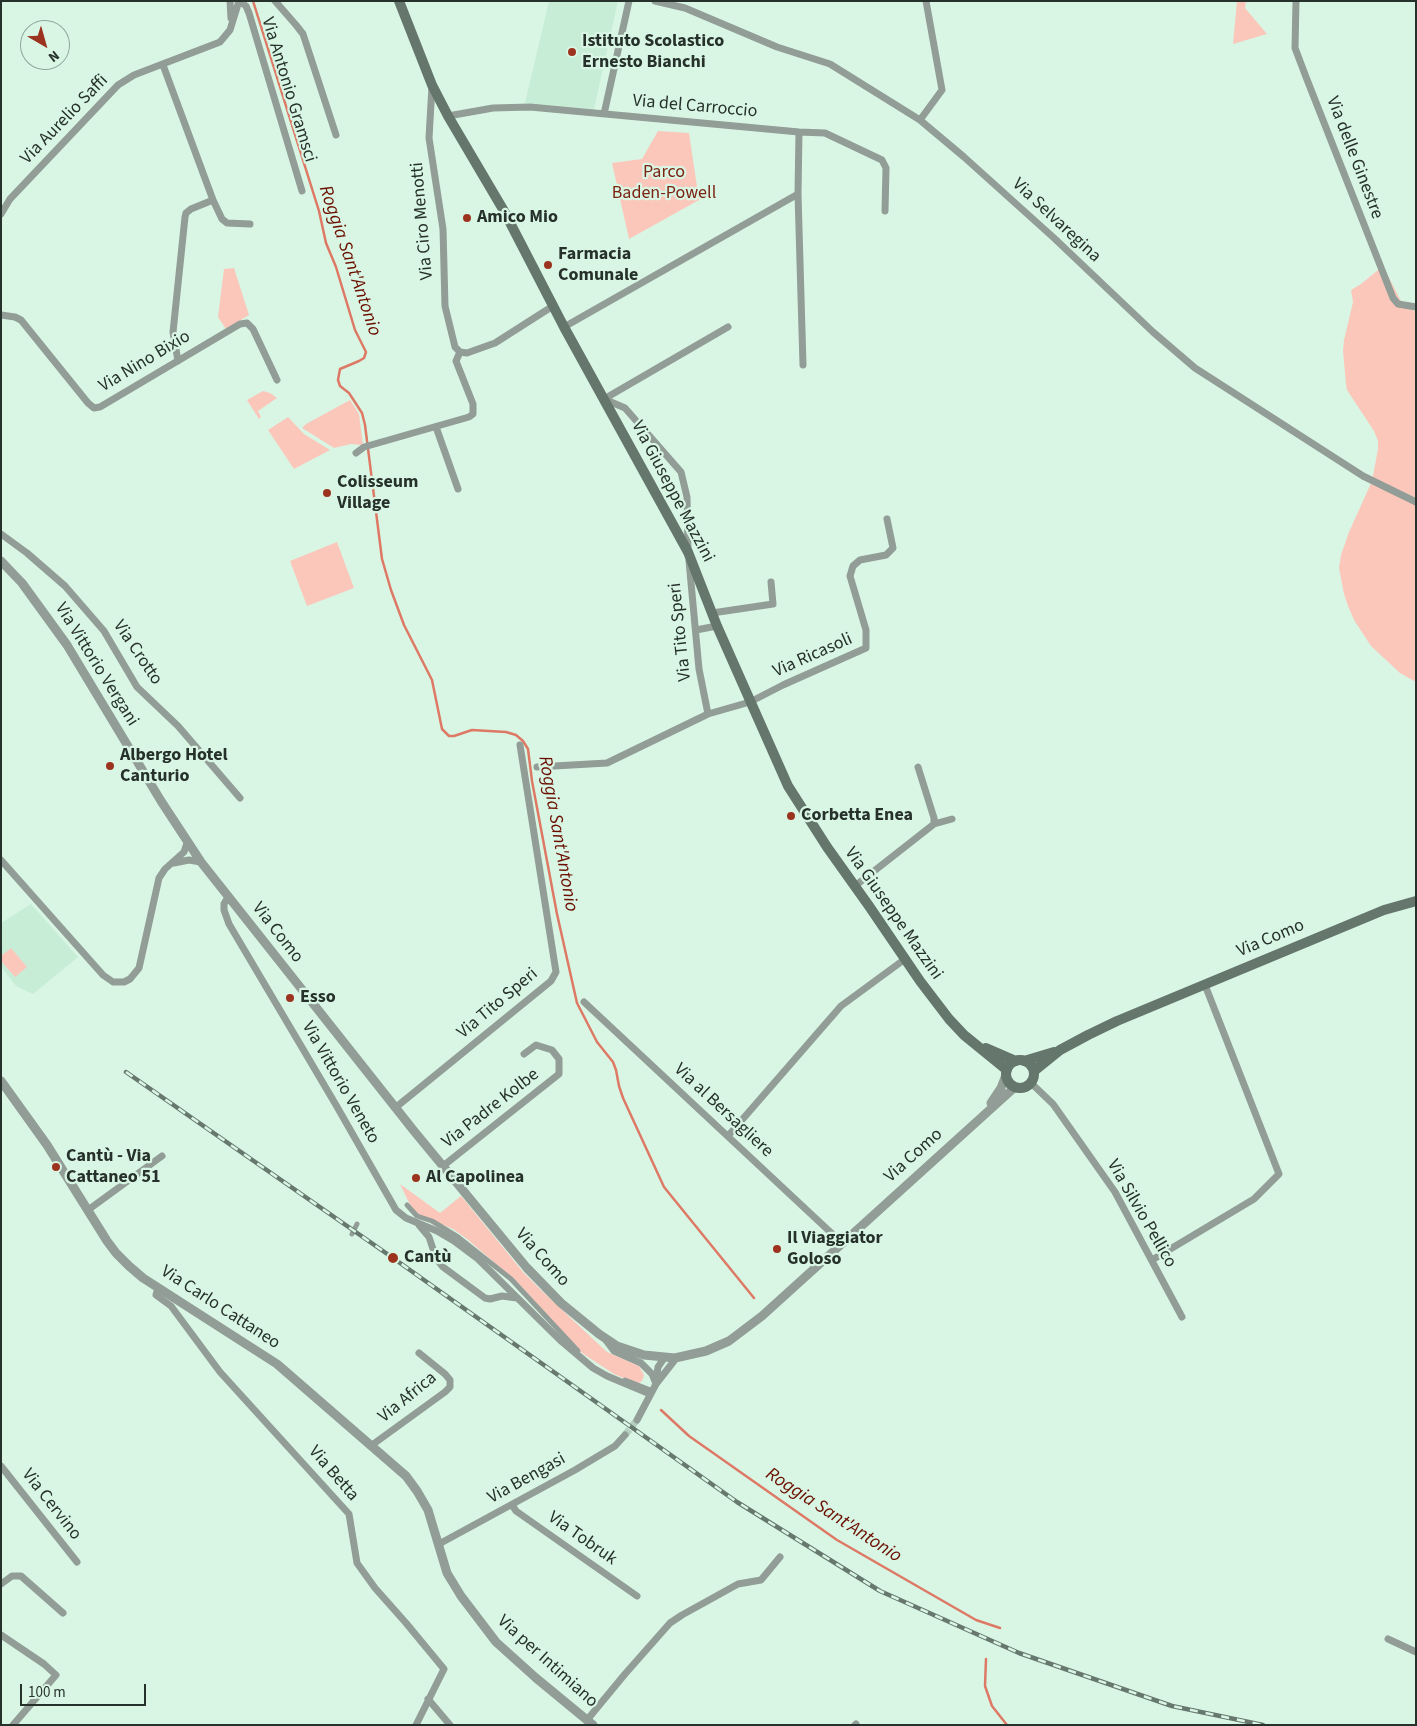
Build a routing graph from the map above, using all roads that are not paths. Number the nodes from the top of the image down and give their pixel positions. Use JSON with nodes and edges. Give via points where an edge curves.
{"nodes":[{"id":1,"x":230,"y":1,"type":"edge"},
{"id":2,"x":239,"y":1,"type":"edge"},
{"id":3,"x":275,"y":1,"type":"edge"},
{"id":4,"x":390,"y":1,"type":"edge"},
{"id":5,"x":399,"y":1,"type":"edge"},
{"id":6,"x":629,"y":1,"type":"edge"},
{"id":7,"x":655,"y":1,"type":"edge"},
{"id":8,"x":926,"y":1,"type":"edge"},
{"id":9,"x":1296,"y":1,"type":"edge"},
{"id":10,"x":406,"y":20,"type":"junction"},
{"id":11,"x":231,"y":24,"type":"junction"},
{"id":12,"x":163,"y":65,"type":"junction"},
{"id":13,"x":432,"y":86,"type":"junction"},
{"id":14,"x":604,"y":114,"type":"junction"},
{"id":15,"x":448,"y":116,"type":"junction"},
{"id":16,"x":920,"y":120,"type":"junction"},
{"id":17,"x":799,"y":132,"type":"junction"},
{"id":18,"x":336,"y":135,"type":"dead end"},
{"id":19,"x":302,"y":191,"type":"dead end"},
{"id":20,"x":798,"y":194,"type":"junction"},
{"id":21,"x":213,"y":200,"type":"junction"},
{"id":22,"x":885,"y":211,"type":"dead end"},
{"id":23,"x":1,"y":214,"type":"edge"},
{"id":24,"x":250,"y":224,"type":"dead end"},
{"id":25,"x":553,"y":306,"type":"junction"},
{"id":26,"x":1416,"y":307,"type":"edge"},
{"id":27,"x":1,"y":315,"type":"edge"},
{"id":28,"x":564,"y":327,"type":"junction"},
{"id":29,"x":728,"y":327,"type":"dead end"},
{"id":30,"x":460,"y":352,"type":"junction"},
{"id":31,"x":178,"y":360,"type":"junction"},
{"id":32,"x":802,"y":365,"type":"dead end"},
{"id":33,"x":277,"y":380,"type":"dead end"},
{"id":34,"x":604,"y":399,"type":"junction"},
{"id":35,"x":436,"y":426,"type":"junction"},
{"id":36,"x":356,"y":453,"type":"dead end"},
{"id":37,"x":458,"y":488,"type":"dead end"},
{"id":38,"x":1416,"y":502,"type":"edge"},
{"id":39,"x":887,"y":520,"type":"dead end"},
{"id":40,"x":1,"y":534,"type":"edge"},
{"id":41,"x":688,"y":552,"type":"junction"},
{"id":42,"x":1,"y":561,"type":"edge"},
{"id":43,"x":771,"y":582,"type":"dead end"},
{"id":44,"x":712,"y":613,"type":"junction"},
{"id":45,"x":717,"y":626,"type":"junction"},
{"id":46,"x":696,"y":630,"type":"junction"},
{"id":47,"x":750,"y":702,"type":"junction"},
{"id":48,"x":708,"y":714,"type":"junction"},
{"id":49,"x":520,"y":745,"type":"dead end"},
{"id":50,"x":537,"y":767,"type":"dead end"},
{"id":51,"x":918,"y":767,"type":"dead end"},
{"id":52,"x":240,"y":798,"type":"dead end"},
{"id":53,"x":952,"y":819,"type":"dead end"},
{"id":54,"x":934,"y":824,"type":"junction"},
{"id":55,"x":187,"y":843,"type":"junction"},
{"id":56,"x":1,"y":860,"type":"edge"},
{"id":57,"x":201,"y":862,"type":"junction"},
{"id":58,"x":171,"y":864,"type":"junction"},
{"id":59,"x":855,"y":886,"type":"junction"},
{"id":60,"x":228,"y":897,"type":"junction"},
{"id":61,"x":1416,"y":902,"type":"edge"},
{"id":62,"x":905,"y":959,"type":"junction"},
{"id":63,"x":1205,"y":985,"type":"junction"},
{"id":64,"x":584,"y":1002,"type":"dead end"},
{"id":65,"x":973,"y":1043,"type":"junction"},
{"id":66,"x":1060,"y":1050,"type":"junction"},
{"id":67,"x":524,"y":1054,"type":"dead end"},
{"id":68,"x":1020,"y":1061,"type":"junction"},
{"id":69,"x":1034,"y":1071,"type":"junction"},
{"id":70,"x":1007,"y":1072,"type":"junction"},
{"id":71,"x":1,"y":1081,"type":"edge"},
{"id":72,"x":1031,"y":1083,"type":"junction"},
{"id":73,"x":1015,"y":1087,"type":"junction"},
{"id":74,"x":395,"y":1108,"type":"junction"},
{"id":75,"x":963,"y":1133,"type":"junction"},
{"id":76,"x":728,"y":1136,"type":"junction"},
{"id":77,"x":162,"y":1156,"type":"dead end"},
{"id":78,"x":443,"y":1166,"type":"junction"},
{"id":79,"x":407,"y":1205,"type":"dead end"},
{"id":80,"x":88,"y":1210,"type":"junction"},
{"id":81,"x":416,"y":1222,"type":"junction"},
{"id":82,"x":358,"y":1224,"type":"dead end"},
{"id":83,"x":352,"y":1234,"type":"dead end"},
{"id":84,"x":842,"y":1243,"type":"junction"},
{"id":85,"x":1152,"y":1260,"type":"junction"},
{"id":86,"x":158,"y":1288,"type":"junction"},
{"id":87,"x":517,"y":1298,"type":"junction"},
{"id":88,"x":1182,"y":1317,"type":"dead end"},
{"id":89,"x":605,"y":1338,"type":"junction"},
{"id":90,"x":419,"y":1352,"type":"dead end"},
{"id":91,"x":665,"y":1357,"type":"junction"},
{"id":92,"x":675,"y":1358,"type":"junction"},
{"id":93,"x":653,"y":1389,"type":"junction"},
{"id":94,"x":637,"y":1420,"type":"tunnel mouth"},
{"id":95,"x":625,"y":1435,"type":"tunnel mouth"},
{"id":96,"x":372,"y":1445,"type":"junction"},
{"id":97,"x":1,"y":1466,"type":"edge"},
{"id":98,"x":512,"y":1505,"type":"junction"},
{"id":99,"x":439,"y":1544,"type":"junction"},
{"id":100,"x":780,"y":1557,"type":"dead end"},
{"id":101,"x":77,"y":1562,"type":"dead end"},
{"id":102,"x":1,"y":1584,"type":"edge"},
{"id":103,"x":637,"y":1596,"type":"dead end"},
{"id":104,"x":63,"y":1613,"type":"dead end"},
{"id":105,"x":1,"y":1635,"type":"edge"},
{"id":106,"x":1388,"y":1639,"type":"dead end"},
{"id":107,"x":1416,"y":1652,"type":"edge"},
{"id":108,"x":428,"y":1699,"type":"junction"},
{"id":109,"x":590,"y":1722,"type":"edge"},
{"id":110,"x":13,"y":1725,"type":"edge"},
{"id":111,"x":416,"y":1725,"type":"edge"},
{"id":112,"x":450,"y":1725,"type":"edge"}],
"edges":[{"from":1,"to":11,"type":"street"},
{"from":2,"to":11,"type":"street","name":"Via Aurelio Saffi"},
{"from":2,"to":19,"type":"street","name":"Via Antonio Gramsci","via":[[249,13]]},
{"from":3,"to":18,"type":"street","via":[[303,34]]},
{"from":4,"to":10,"type":"main road","name":"Via Giuseppe Mazzini"},
{"from":5,"to":10,"type":"main road","name":"Via Giuseppe Mazzini"},
{"from":6,"to":14,"type":"street"},
{"from":7,"to":16,"type":"street","name":"Via Selvaregina","via":[[685,8],[777,47],[830,64]]},
{"from":8,"to":16,"type":"street","via":[[942,90]]},
{"from":9,"to":26,"type":"street","name":"Via delle Ginestre","via":[[1295,48],[1306,78],[1393,298],[1398,304]]},
{"from":10,"to":13,"type":"main road","name":"Via Giuseppe Mazzini"},
{"from":11,"to":12,"type":"street","name":"Via Aurelio Saffi","via":[[220,42]]},
{"from":12,"to":21,"type":"street"},
{"from":12,"to":23,"type":"street","name":"Via Aurelio Saffi","via":[[118,85],[10,199]]},
{"from":13,"to":15,"type":"main road","name":"Via Giuseppe Mazzini"},
{"from":13,"to":30,"type":"street","name":"Via Ciro Menotti","via":[[429,138],[443,229],[445,306],[450,332]]},
{"from":14,"to":15,"type":"street","name":"Via del Carroccio","via":[[530,107],[494,108]]},
{"from":14,"to":17,"type":"street","name":"Via del Carroccio"},
{"from":15,"to":25,"type":"main road","name":"Via Giuseppe Mazzini","via":[[504,211]]},
{"from":16,"to":38,"type":"street","name":"Via Selvaregina","via":[[1195,368],[1363,476]]},
{"from":17,"to":20,"type":"street"},
{"from":17,"to":22,"type":"street","name":"Via del Carroccio","via":[[825,133],[882,160],[886,168]]},
{"from":20,"to":28,"type":"street"},
{"from":20,"to":32,"type":"street"},
{"from":21,"to":24,"type":"street","via":[[222,219],[228,223]]},
{"from":21,"to":31,"type":"street","via":[[190,209],[185,217],[172,332]]},
{"from":25,"to":28,"type":"main road","name":"Via Giuseppe Mazzini"},
{"from":25,"to":30,"type":"street","via":[[495,344],[467,353]]},
{"from":27,"to":31,"type":"street","name":"Via Nino Bixio","via":[[21,320],[94,408]]},
{"from":28,"to":34,"type":"main road","name":"Via Giuseppe Mazzini"},
{"from":29,"to":34,"type":"street"},
{"from":30,"to":35,"type":"street","name":"Via Ciro Menotti","via":[[456,360],[473,404],[473,414]]},
{"from":31,"to":33,"type":"street","name":"Via Nino Bixio","via":[[240,324],[247,324],[256,334]]},
{"from":34,"to":41,"type":"main road","name":"Via Giuseppe Mazzini"},
{"from":34,"to":41,"type":"street","name":"Via Tito Speri","via":[[625,408],[681,472],[687,496]]},
{"from":35,"to":36,"type":"street","name":"Via Ciro Menotti","via":[[368,446]]},
{"from":35,"to":37,"type":"street"},
{"from":39,"to":47,"type":"street","name":"Via Ricasoli","via":[[893,548],[886,555],[860,560],[853,566],[850,576],[866,630],[866,648]]},
{"from":40,"to":52,"type":"street","name":"Via Crotto","via":[[65,586],[104,631],[138,687],[178,726]]},
{"from":41,"to":44,"type":"main road","name":"Via Giuseppe Mazzini"},
{"from":41,"to":46,"type":"street","name":"Via Tito Speri"},
{"from":42,"to":55,"type":"street","name":"Via Vittorio Vergani","via":[[22,583],[67,646]]},
{"from":43,"to":44,"type":"street","via":[[773,604]]},
{"from":44,"to":45,"type":"main road","name":"Via Giuseppe Mazzini"},
{"from":45,"to":46,"type":"street"},
{"from":45,"to":47,"type":"main road","name":"Via Giuseppe Mazzini"},
{"from":46,"to":48,"type":"street","name":"Via Tito Speri","via":[[699,669]]},
{"from":47,"to":48,"type":"street","name":"Via Ricasoli"},
{"from":47,"to":59,"type":"main road","name":"Via Giuseppe Mazzini","via":[[788,786]]},
{"from":48,"to":50,"type":"street","via":[[607,763]]},
{"from":49,"to":74,"type":"street","name":"Via Tito Speri","via":[[556,972],[551,981]]},
{"from":51,"to":54,"type":"street"},
{"from":53,"to":54,"type":"street"},
{"from":54,"to":59,"type":"street"},
{"from":55,"to":57,"type":"street","name":"Via Como"},
{"from":55,"to":58,"type":"street","via":[[184,852]]},
{"from":56,"to":58,"type":"street","via":[[103,975],[119,983],[130,979],[139,968],[160,878]]},
{"from":57,"to":58,"type":"street","via":[[189,860]]},
{"from":57,"to":60,"type":"street","name":"Via Como"},
{"from":59,"to":62,"type":"main road","name":"Via Giuseppe Mazzini"},
{"from":60,"to":74,"type":"street","name":"Via Como"},
{"from":60,"to":81,"type":"street","name":"Via Vittorio Veneto","via":[[224,910],[229,924],[389,1201],[403,1216]]},
{"from":61,"to":63,"type":"main road","name":"Via Como","via":[[1384,910]]},
{"from":62,"to":65,"type":"main road","name":"Via Giuseppe Mazzini","via":[[949,1019]]},
{"from":62,"to":76,"type":"street","via":[[841,1006]]},
{"from":63,"to":66,"type":"main road","name":"Via Como"},
{"from":63,"to":85,"type":"street","via":[[1279,1174],[1254,1199]]},
{"from":64,"to":76,"type":"street","name":"Via al Bersagliere"},
{"from":65,"to":68,"type":"main road","name":"Via Giuseppe Mazzini"},
{"from":65,"to":70,"type":"main road","name":"Via Giuseppe Mazzini"},
{"from":66,"to":68,"type":"main road","name":"Via Como"},
{"from":66,"to":69,"type":"main road","name":"Via Como"},
{"from":67,"to":78,"type":"street","name":"Via Padre Kolbe","via":[[536,1045],[552,1050],[559,1059],[559,1074]]},
{"from":68,"to":69,"type":"main road","via":[[1030,1064]]},
{"from":68,"to":70,"type":"main road","via":[[1010,1064]]},
{"from":69,"to":72,"type":"main road"},
{"from":70,"to":73,"type":"main road","via":[[1008,1082]]},
{"from":70,"to":75,"type":"street","name":"Via Como","via":[[996,1096]]},
{"from":71,"to":80,"type":"street","name":"Via Carlo Cattaneo"},
{"from":72,"to":73,"type":"main road","via":[[1026,1087]]},
{"from":72,"to":85,"type":"street","name":"Via Silvio Pellico","via":[[1053,1104],[1115,1192]]},
{"from":73,"to":75,"type":"street","name":"Via Como"},
{"from":74,"to":78,"type":"street","name":"Via Como"},
{"from":75,"to":84,"type":"street","name":"Via Como"},
{"from":76,"to":84,"type":"street","name":"Via al Bersagliere"},
{"from":77,"to":80,"type":"street"},
{"from":78,"to":89,"type":"street","name":"Via Como","via":[[534,1275],[561,1303]]},
{"from":79,"to":93,"type":"street","via":[[417,1216],[458,1237],[511,1279],[590,1362],[621,1379]]},
{"from":80,"to":86,"type":"street","name":"Via Carlo Cattaneo","via":[[116,1254]]},
{"from":81,"to":87,"type":"street","name":"Via Vittorio Veneto","via":[[454,1241],[478,1259]]},
{"from":81,"to":87,"type":"street","name":"Via Vittorio Veneto","via":[[430,1236],[436,1258],[443,1267],[486,1298]]},
{"from":82,"to":83,"type":"street"},
{"from":84,"to":92,"type":"street","name":"Via Como","via":[[740,1334],[718,1347]]},
{"from":85,"to":88,"type":"street","name":"Via Silvio Pellico"},
{"from":86,"to":96,"type":"street","name":"Via Carlo Cattaneo","via":[[277,1364]]},
{"from":86,"to":108,"type":"street","name":"Via Betta","via":[[156,1295],[171,1306],[220,1372],[349,1514],[357,1563],[444,1669]]},
{"from":87,"to":93,"type":"street","name":"Via Vittorio Veneto","via":[[593,1368],[607,1376]]},
{"from":89,"to":91,"type":"street","name":"Via Como","via":[[632,1352]]},
{"from":89,"to":93,"type":"street","via":[[614,1351],[641,1363],[652,1374]]},
{"from":90,"to":96,"type":"street","name":"Via Africa","via":[[445,1374],[450,1380],[450,1387]]},
{"from":91,"to":92,"type":"street","name":"Via Como"},
{"from":91,"to":93,"type":"street","via":[[658,1367]]},
{"from":92,"to":93,"type":"street"},
{"from":93,"to":94,"type":"street"},
{"from":95,"to":98,"type":"street","name":"Via Bengasi","via":[[615,1446]]},
{"from":96,"to":99,"type":"street","name":"Via Carlo Cattaneo","via":[[415,1487],[428,1510]]},
{"from":97,"to":101,"type":"street","name":"Via Cervino"},
{"from":98,"to":99,"type":"street","name":"Via Bengasi"},
{"from":98,"to":103,"type":"street","name":"Via Tobruk"},
{"from":99,"to":109,"type":"street","name":"Via per Intimiano","via":[[442,1561],[452,1583],[496,1642]]},
{"from":100,"to":109,"type":"street","via":[[761,1580],[738,1584],[670,1624],[625,1674]]},
{"from":102,"to":104,"type":"street","via":[[12,1576],[21,1576]]},
{"from":105,"to":110,"type":"street","via":[[56,1676]]},
{"from":106,"to":107,"type":"street"},
{"from":108,"to":111,"type":"street","name":"Via Betta"},
{"from":108,"to":112,"type":"street"}]}
